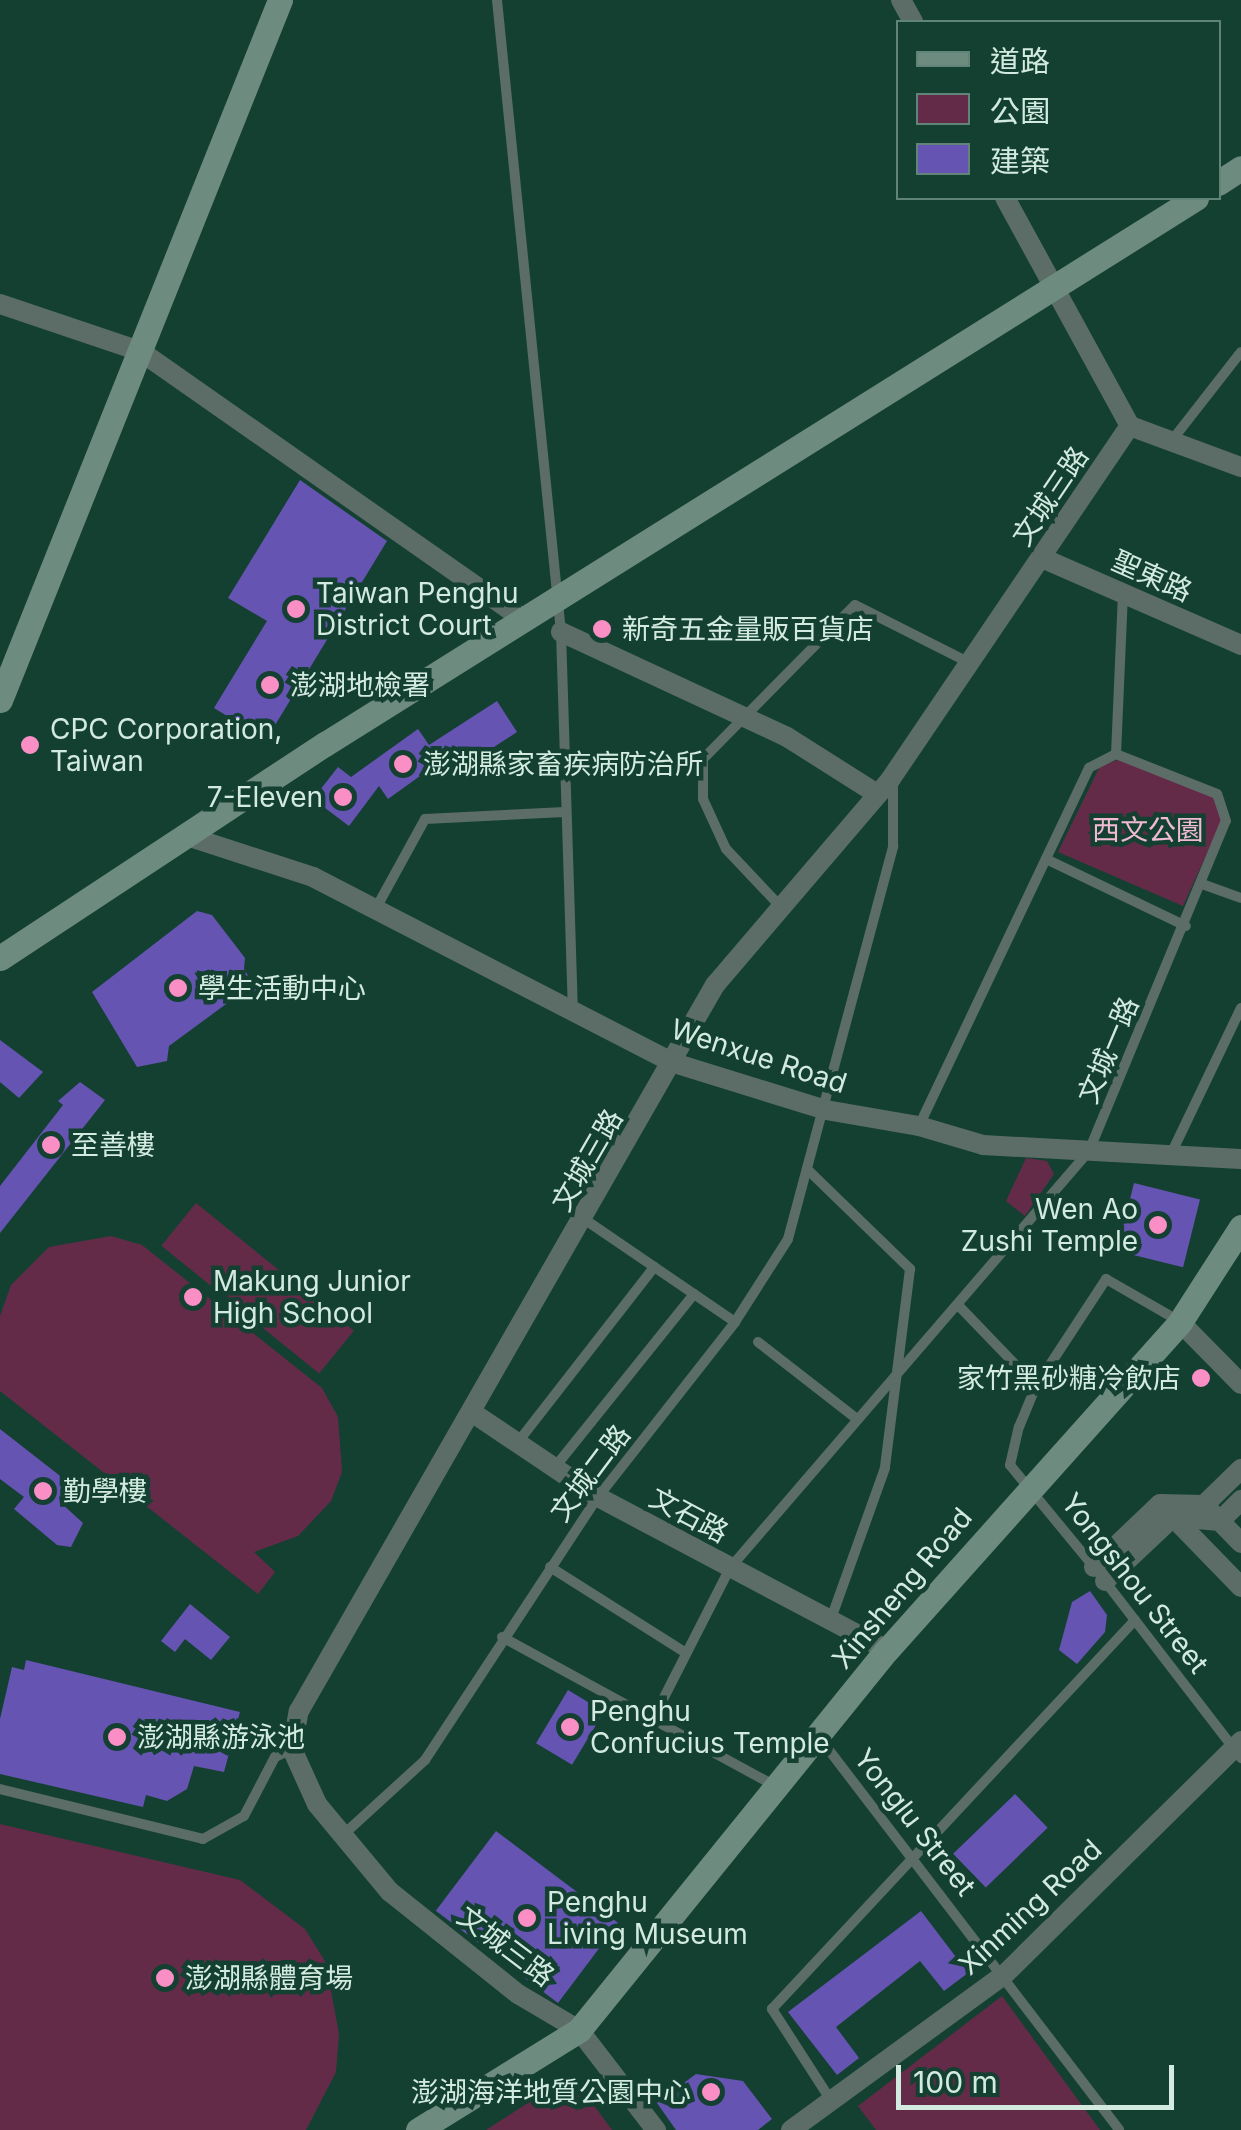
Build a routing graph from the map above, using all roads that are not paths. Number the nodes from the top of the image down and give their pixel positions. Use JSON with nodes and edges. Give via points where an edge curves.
{"nodes":[{"id":1,"x":280,"y":0,"type":"edge"},
{"id":2,"x":497,"y":0,"type":"edge"},
{"id":3,"x":1006,"y":200,"type":"edge"},
{"id":4,"x":1193,"y":200,"type":"edge"},
{"id":5,"x":1053,"y":291,"type":"junction"},
{"id":6,"x":0,"y":304,"type":"edge"},
{"id":7,"x":140,"y":351,"type":"junction"},
{"id":8,"x":1241,"y":352,"type":"edge"},
{"id":9,"x":1130,"y":426,"type":"junction"},
{"id":10,"x":1173,"y":439,"type":"junction"},
{"id":11,"x":1241,"y":467,"type":"edge"},
{"id":12,"x":1042,"y":558,"type":"junction"},
{"id":13,"x":1123,"y":593,"type":"junction"},
{"id":14,"x":555,"y":600,"type":"junction"},
{"id":15,"x":525,"y":621,"type":"junction"},
{"id":16,"x":561,"y":632,"type":"junction"},
{"id":17,"x":1241,"y":645,"type":"edge"},
{"id":18,"x":968,"y":662,"type":"junction"},
{"id":19,"x":0,"y":700,"type":"edge"},
{"id":20,"x":745,"y":716,"type":"junction"},
{"id":21,"x":1116,"y":754,"type":"junction"},
{"id":22,"x":892,"y":776,"type":"junction"},
{"id":23,"x":877,"y":794,"type":"junction"},
{"id":24,"x":565,"y":812,"type":"junction"},
{"id":25,"x":184,"y":835,"type":"junction"},
{"id":26,"x":1046,"y":859,"type":"junction"},
{"id":27,"x":1202,"y":884,"type":"junction"},
{"id":28,"x":1241,"y":898,"type":"edge"},
{"id":29,"x":779,"y":905,"type":"junction"},
{"id":30,"x":375,"y":910,"type":"junction"},
{"id":31,"x":1186,"y":926,"type":"junction"},
{"id":32,"x":0,"y":958,"type":"edge"},
{"id":33,"x":573,"y":1006,"type":"junction"},
{"id":34,"x":1241,"y":1008,"type":"edge"},
{"id":35,"x":674,"y":1063,"type":"junction"},
{"id":36,"x":826,"y":1110,"type":"junction"},
{"id":37,"x":919,"y":1126,"type":"junction"},
{"id":38,"x":1089,"y":1151,"type":"junction"},
{"id":39,"x":1171,"y":1155,"type":"junction"},
{"id":40,"x":1241,"y":1159,"type":"edge"},
{"id":41,"x":810,"y":1172,"type":"junction"},
{"id":42,"x":584,"y":1219,"type":"junction"},
{"id":43,"x":1241,"y":1227,"type":"edge"},
{"id":44,"x":654,"y":1267,"type":"junction"},
{"id":45,"x":694,"y":1294,"type":"junction"},
{"id":46,"x":958,"y":1305,"type":"junction"},
{"id":47,"x":735,"y":1322,"type":"junction"},
{"id":48,"x":1180,"y":1322,"type":"junction"},
{"id":49,"x":758,"y":1342,"type":"dead end"},
{"id":50,"x":896,"y":1373,"type":"junction"},
{"id":51,"x":1241,"y":1384,"type":"edge"},
{"id":52,"x":1036,"y":1386,"type":"junction"},
{"id":53,"x":473,"y":1413,"type":"junction"},
{"id":54,"x":857,"y":1419,"type":"junction"},
{"id":55,"x":518,"y":1443,"type":"junction"},
{"id":56,"x":554,"y":1468,"type":"junction"},
{"id":57,"x":1241,"y":1469,"type":"edge"},
{"id":58,"x":1030,"y":1484,"type":"junction"},
{"id":59,"x":598,"y":1497,"type":"junction"},
{"id":60,"x":1241,"y":1500,"type":"edge"},
{"id":61,"x":1204,"y":1504,"type":"junction"},
{"id":62,"x":1166,"y":1510,"type":"junction"},
{"id":63,"x":1220,"y":1521,"type":"junction"},
{"id":64,"x":1241,"y":1544,"type":"edge"},
{"id":65,"x":550,"y":1567,"type":"junction"},
{"id":66,"x":730,"y":1568,"type":"junction"},
{"id":67,"x":1099,"y":1574,"type":"junction"},
{"id":68,"x":1241,"y":1587,"type":"edge"},
{"id":69,"x":831,"y":1618,"type":"junction"},
{"id":70,"x":1135,"y":1620,"type":"junction"},
{"id":71,"x":502,"y":1637,"type":"junction"},
{"id":72,"x":887,"y":1650,"type":"junction"},
{"id":73,"x":686,"y":1654,"type":"junction"},
{"id":74,"x":652,"y":1719,"type":"junction"},
{"id":75,"x":818,"y":1736,"type":"junction"},
{"id":76,"x":292,"y":1749,"type":"junction"},
{"id":77,"x":1238,"y":1749,"type":"edge"},
{"id":78,"x":778,"y":1788,"type":"junction"},
{"id":79,"x":0,"y":1789,"type":"edge"},
{"id":80,"x":343,"y":1835,"type":"junction"},
{"id":81,"x":913,"y":1856,"type":"junction"},
{"id":82,"x":1006,"y":1974,"type":"junction"},
{"id":83,"x":579,"y":2030,"type":"junction"},
{"id":84,"x":832,"y":2102,"type":"junction"},
{"id":85,"x":418,"y":2130,"type":"edge"},
{"id":86,"x":656,"y":2130,"type":"edge"},
{"id":87,"x":792,"y":2130,"type":"edge"},
{"id":88,"x":1119,"y":2130,"type":"edge"}],
"edges":[{"from":1,"to":7,"type":"main road"},
{"from":2,"to":14,"type":"lane"},
{"from":3,"to":5,"type":"street"},
{"from":4,"to":5,"type":"main road"},
{"from":5,"to":9,"type":"street"},
{"from":5,"to":14,"type":"main road"},
{"from":6,"to":7,"type":"street"},
{"from":7,"to":15,"type":"street"},
{"from":7,"to":19,"type":"main road"},
{"from":8,"to":10,"type":"lane"},
{"from":9,"to":10,"type":"street"},
{"from":9,"to":12,"type":"street","name":"文城三路"},
{"from":10,"to":11,"type":"street"},
{"from":12,"to":13,"type":"street","name":"聖東路"},
{"from":12,"to":18,"type":"street","name":"文城三路"},
{"from":13,"to":17,"type":"street","name":"聖東路"},
{"from":13,"to":21,"type":"lane"},
{"from":14,"to":15,"type":"main road"},
{"from":14,"to":16,"type":"lane"},
{"from":15,"to":25,"type":"main road"},
{"from":16,"to":20,"type":"street"},
{"from":16,"to":24,"type":"lane"},
{"from":18,"to":20,"type":"lane","via":[[855,605]]},
{"from":18,"to":22,"type":"street","name":"文城三路"},
{"from":20,"to":23,"type":"street"},
{"from":20,"to":29,"type":"lane","via":[[703,758],[703,798],[726,849]]},
{"from":21,"to":26,"type":"lane","via":[[1088,768]]},
{"from":21,"to":27,"type":"lane","name":"文城一路","via":[[1217,794],[1226,822]]},
{"from":22,"to":23,"type":"street","name":"文城三路"},
{"from":22,"to":36,"type":"lane","name":"文城二路","via":[[893,846]]},
{"from":23,"to":29,"type":"street","name":"文城三路"},
{"from":24,"to":30,"type":"lane","via":[[425,820]]},
{"from":24,"to":33,"type":"lane"},
{"from":25,"to":30,"type":"street","name":"Wenxue Road","via":[[313,877]]},
{"from":25,"to":32,"type":"main road"},
{"from":26,"to":31,"type":"lane"},
{"from":26,"to":37,"type":"lane"},
{"from":27,"to":28,"type":"lane"},
{"from":27,"to":31,"type":"lane","name":"文城一路"},
{"from":29,"to":35,"type":"street","name":"文城三路","via":[[715,985]]},
{"from":30,"to":33,"type":"street","name":"Wenxue Road"},
{"from":31,"to":38,"type":"lane","name":"文城一路"},
{"from":33,"to":35,"type":"street","name":"Wenxue Road"},
{"from":34,"to":39,"type":"lane"},
{"from":35,"to":36,"type":"street","name":"Wenxue Road"},
{"from":35,"to":42,"type":"street","name":"文城三路"},
{"from":36,"to":37,"type":"street","name":"Wenxue Road"},
{"from":36,"to":41,"type":"lane","name":"文城二路"},
{"from":37,"to":38,"type":"street","name":"Wenxue Road","via":[[983,1146]]},
{"from":38,"to":39,"type":"street","name":"Wenxue Road"},
{"from":38,"to":46,"type":"lane","name":"文城一路"},
{"from":39,"to":40,"type":"street","name":"Wenxue Road"},
{"from":41,"to":47,"type":"lane","name":"文城二路","via":[[788,1238]]},
{"from":41,"to":50,"type":"lane","via":[[910,1269]]},
{"from":42,"to":44,"type":"lane"},
{"from":42,"to":53,"type":"street","name":"文城三路"},
{"from":43,"to":48,"type":"main road","name":"Xinsheng Road"},
{"from":44,"to":45,"type":"lane"},
{"from":44,"to":55,"type":"lane"},
{"from":45,"to":47,"type":"lane"},
{"from":45,"to":56,"type":"lane"},
{"from":46,"to":50,"type":"lane","name":"文城一路"},
{"from":46,"to":52,"type":"lane"},
{"from":47,"to":59,"type":"lane","name":"文城二路"},
{"from":48,"to":51,"type":"street"},
{"from":48,"to":52,"type":"lane","via":[[1106,1279]]},
{"from":48,"to":58,"type":"main road","name":"Xinsheng Road"},
{"from":49,"to":54,"type":"lane"},
{"from":50,"to":54,"type":"lane","name":"文城一路"},
{"from":50,"to":69,"type":"lane","via":[[884,1468]]},
{"from":52,"to":58,"type":"lane","name":"Yongshou Street","via":[[1010,1465]]},
{"from":53,"to":55,"type":"street","name":"文石路"},
{"from":53,"to":76,"type":"street","name":"文城三路","via":[[299,1711]]},
{"from":54,"to":66,"type":"lane","name":"文城一路"},
{"from":55,"to":56,"type":"street","name":"文石路"},
{"from":56,"to":59,"type":"street","name":"文石路"},
{"from":57,"to":61,"type":"street"},
{"from":58,"to":67,"type":"lane","name":"Yongshou Street"},
{"from":58,"to":72,"type":"main road","name":"Xinsheng Road"},
{"from":59,"to":65,"type":"lane","name":"文城二路"},
{"from":59,"to":66,"type":"street","name":"文石路"},
{"from":60,"to":63,"type":"street"},
{"from":61,"to":62,"type":"street"},
{"from":61,"to":63,"type":"street"},
{"from":62,"to":63,"type":"street"},
{"from":62,"to":67,"type":"street"},
{"from":62,"to":68,"type":"street"},
{"from":63,"to":64,"type":"street"},
{"from":65,"to":71,"type":"lane","name":"文城二路"},
{"from":65,"to":73,"type":"lane"},
{"from":66,"to":69,"type":"street","name":"文石路"},
{"from":66,"to":73,"type":"lane","name":"文城一路"},
{"from":67,"to":70,"type":"lane","name":"Yongshou Street"},
{"from":69,"to":72,"type":"street","name":"文石路"},
{"from":70,"to":77,"type":"lane","name":"Yongshou Street"},
{"from":70,"to":81,"type":"lane"},
{"from":71,"to":74,"type":"lane"},
{"from":71,"to":80,"type":"lane","name":"文城二路","via":[[426,1760]]},
{"from":72,"to":75,"type":"main road","name":"Xinsheng Road"},
{"from":73,"to":74,"type":"lane","name":"文城一路"},
{"from":74,"to":78,"type":"lane"},
{"from":75,"to":78,"type":"main road","name":"Xinsheng Road"},
{"from":75,"to":81,"type":"lane","name":"Yonglu Street"},
{"from":76,"to":79,"type":"lane","via":[[275,1756],[244,1816],[203,1839]]},
{"from":76,"to":80,"type":"street","name":"文城三路","via":[[317,1804]]},
{"from":77,"to":82,"type":"street","name":"Xinming Road"},
{"from":78,"to":83,"type":"main road","name":"Xinsheng Road"},
{"from":80,"to":83,"type":"street","name":"文城三路","via":[[390,1892],[518,1994]]},
{"from":81,"to":82,"type":"lane","name":"Yonglu Street"},
{"from":81,"to":84,"type":"lane","via":[[772,2009]]},
{"from":82,"to":84,"type":"street","name":"Xinming Road"},
{"from":82,"to":88,"type":"lane","name":"Yonglu Street"},
{"from":83,"to":85,"type":"main road","name":"Xinsheng Road"},
{"from":83,"to":86,"type":"street"},
{"from":84,"to":87,"type":"street","name":"Xinming Road"}]}
